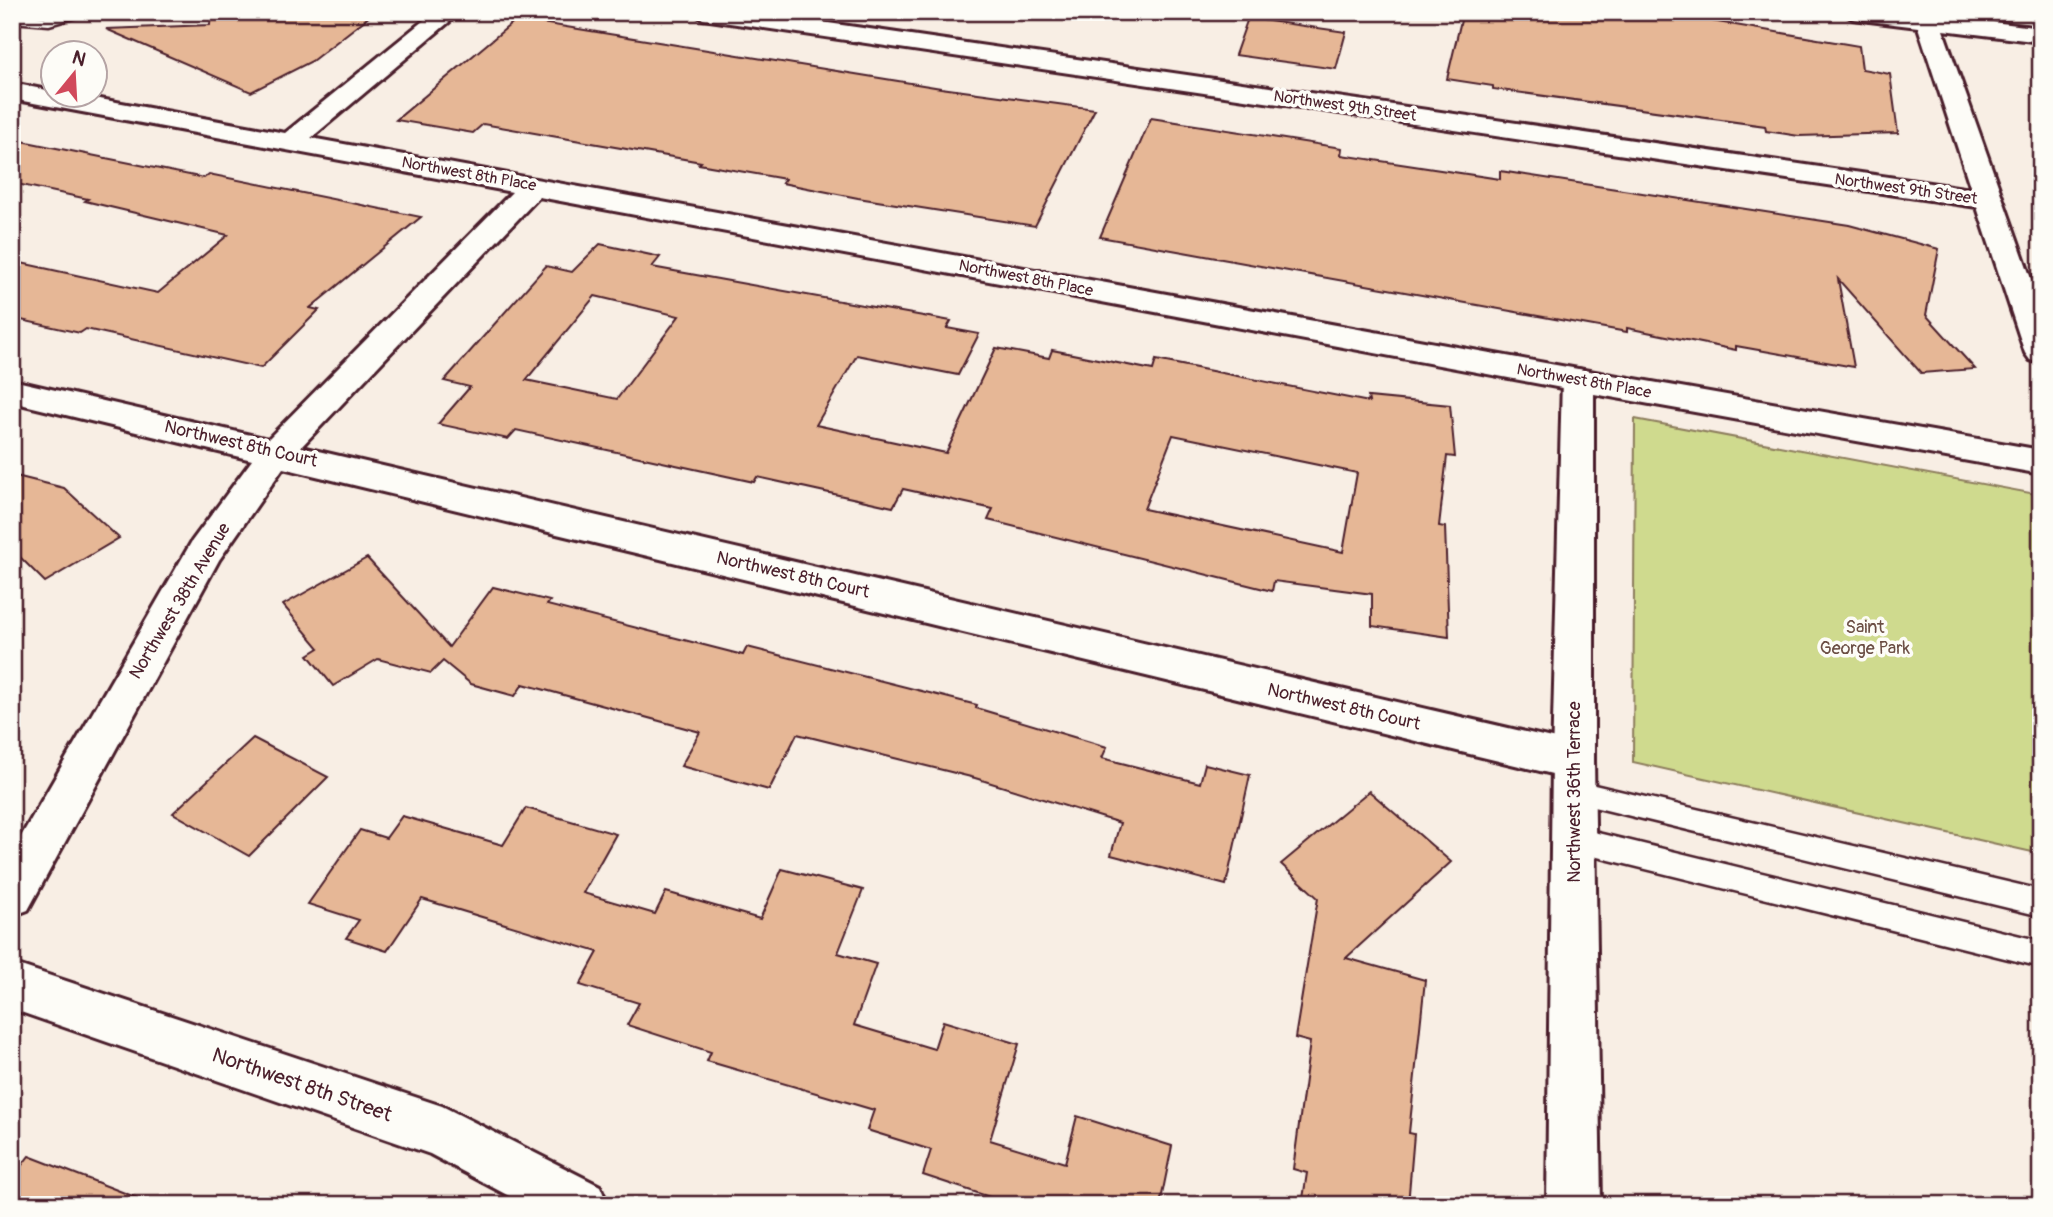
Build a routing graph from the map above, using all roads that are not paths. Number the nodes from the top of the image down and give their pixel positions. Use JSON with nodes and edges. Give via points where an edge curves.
{"nodes":[{"id":1,"x":87,"y":12,"type":"edge"},
{"id":2,"x":449,"y":12,"type":"edge"},
{"id":3,"x":703,"y":12,"type":"edge"},
{"id":4,"x":1853,"y":12,"type":"edge"},
{"id":5,"x":12,"y":18,"type":"edge"},
{"id":6,"x":1928,"y":22,"type":"junction"},
{"id":7,"x":2041,"y":35,"type":"edge"},
{"id":8,"x":12,"y":91,"type":"edge"},
{"id":9,"x":290,"y":142,"type":"junction"},
{"id":10,"x":534,"y":186,"type":"junction"},
{"id":11,"x":1987,"y":200,"type":"junction"},
{"id":12,"x":2041,"y":353,"type":"edge"},
{"id":13,"x":1578,"y":380,"type":"junction"},
{"id":14,"x":12,"y":391,"type":"edge"},
{"id":15,"x":276,"y":452,"type":"junction"},
{"id":16,"x":2041,"y":462,"type":"edge"},
{"id":17,"x":1573,"y":776,"type":"junction"},
{"id":18,"x":1573,"y":839,"type":"junction"},
{"id":19,"x":12,"y":895,"type":"edge"},
{"id":20,"x":2041,"y":903,"type":"edge"},
{"id":21,"x":2041,"y":954,"type":"edge"},
{"id":22,"x":12,"y":986,"type":"edge"},
{"id":23,"x":582,"y":1205,"type":"edge"},
{"id":24,"x":1574,"y":1205,"type":"edge"}],
"edges":[{"from":1,"to":5,"type":"lane","via":[[49,21]]},
{"from":2,"to":9,"type":"street"},
{"from":3,"to":11,"type":"street","name":"Northwest 9th Street"},
{"from":4,"to":6,"type":"street"},
{"from":6,"to":7,"type":"street"},
{"from":6,"to":11,"type":"street"},
{"from":8,"to":9,"type":"street","name":"Northwest 8th Place"},
{"from":9,"to":10,"type":"street","name":"Northwest 8th Place"},
{"from":10,"to":13,"type":"street","name":"Northwest 8th Place"},
{"from":10,"to":15,"type":"street","name":"Northwest 38th Avenue"},
{"from":11,"to":12,"type":"street"},
{"from":13,"to":16,"type":"street","name":"Northwest 8th Place"},
{"from":13,"to":17,"type":"street","name":"Northwest 36th Terrace"},
{"from":14,"to":15,"type":"street","name":"Northwest 8th Court"},
{"from":15,"to":17,"type":"street","name":"Northwest 8th Court"},
{"from":15,"to":19,"type":"street","name":"Northwest 38th Avenue","via":[[205,551]]},
{"from":17,"to":18,"type":"street","name":"Northwest 36th Terrace"},
{"from":17,"to":20,"type":"lane"},
{"from":18,"to":21,"type":"lane"},
{"from":18,"to":24,"type":"street","name":"Northwest 36th Terrace"},
{"from":22,"to":23,"type":"street","name":"Northwest 8th Street","via":[[442,1132]]}]}
